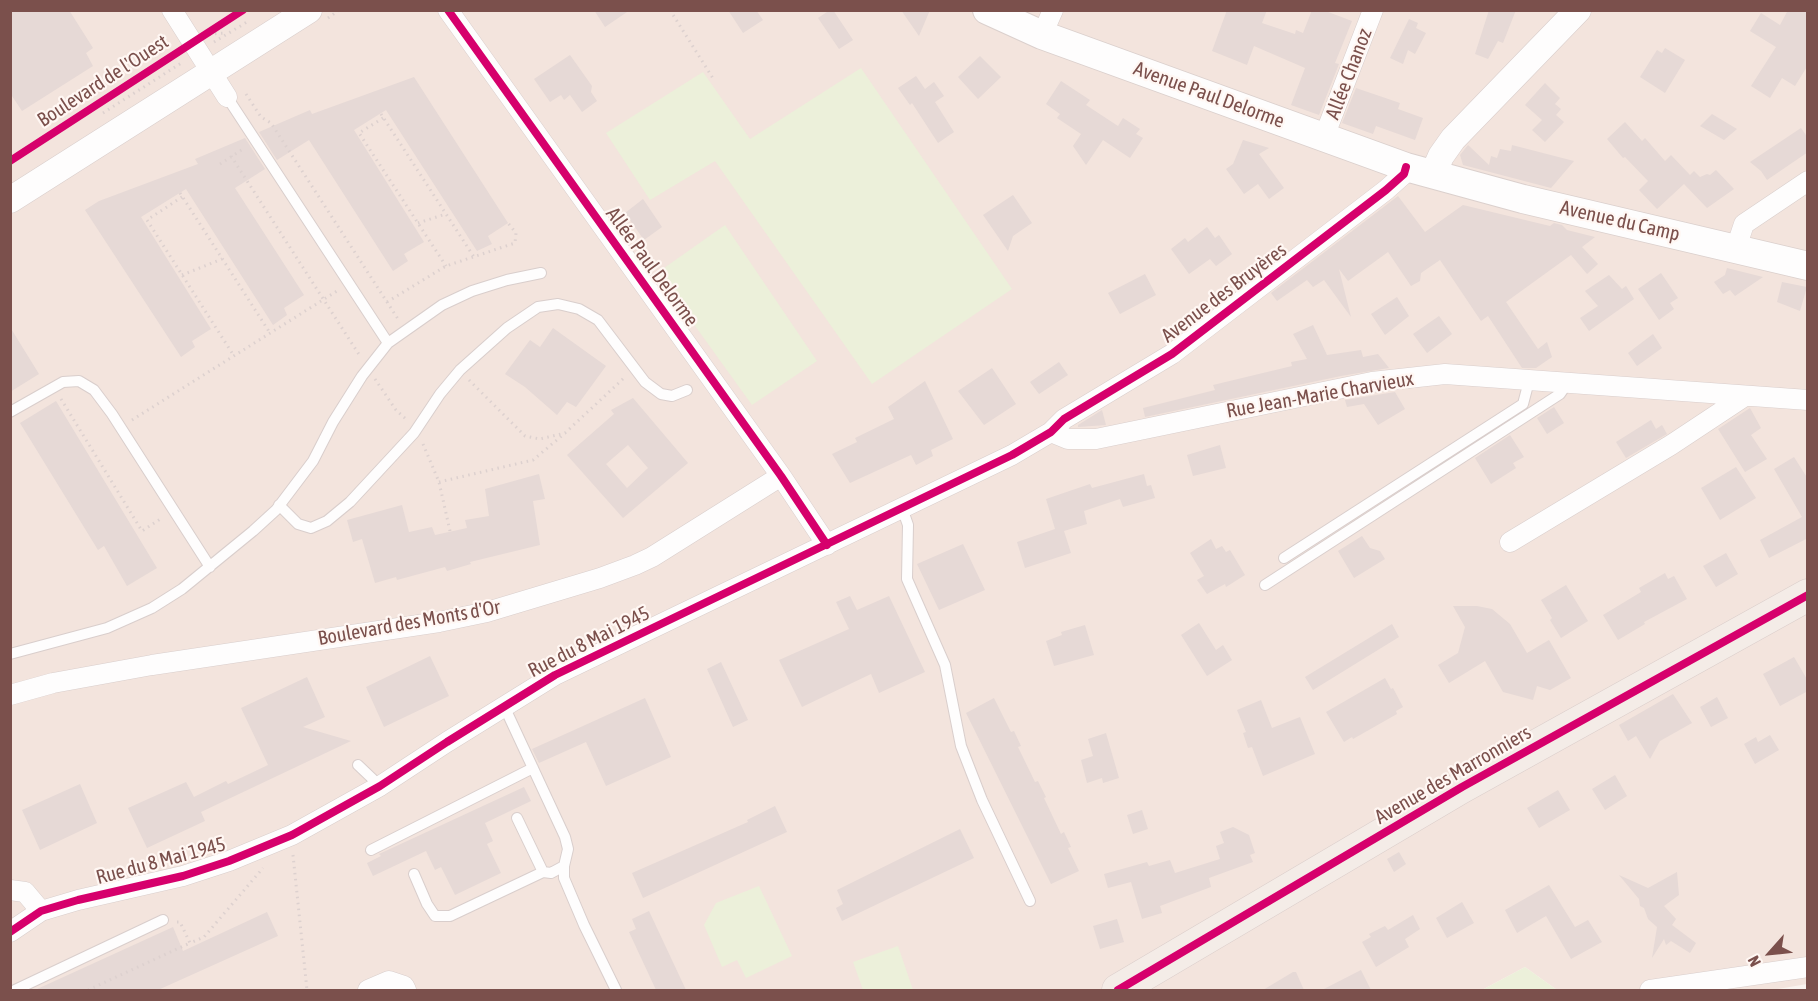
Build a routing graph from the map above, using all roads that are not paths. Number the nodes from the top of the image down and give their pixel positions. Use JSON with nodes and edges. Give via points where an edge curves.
{"nodes":[{"id":1,"x":172,"y":10,"type":"edge"},
{"id":2,"x":309,"y":10,"type":"edge"},
{"id":3,"x":448,"y":10,"type":"edge"},
{"id":4,"x":987,"y":10,"type":"edge"},
{"id":5,"x":1373,"y":10,"type":"edge"},
{"id":6,"x":1578,"y":10,"type":"edge"},
{"id":7,"x":1048,"y":23,"type":"edge"},
{"id":8,"x":202,"y":50,"type":"junction"},
{"id":9,"x":234,"y":92,"type":"joint"},
{"id":10,"x":1324,"y":137,"type":"junction"},
{"id":11,"x":1420,"y":170,"type":"junction"},
{"id":12,"x":1808,"y":181,"type":"edge"},
{"id":13,"x":10,"y":201,"type":"edge"},
{"id":14,"x":1736,"y":248,"type":"junction"},
{"id":15,"x":1808,"y":266,"type":"edge"},
{"id":16,"x":541,"y":273,"type":"dead end"},
{"id":17,"x":388,"y":343,"type":"junction"},
{"id":18,"x":1529,"y":381,"type":"junction"},
{"id":19,"x":1567,"y":384,"type":"junction"},
{"id":20,"x":687,"y":390,"type":"dead end"},
{"id":21,"x":1745,"y":396,"type":"junction"},
{"id":22,"x":1808,"y":400,"type":"edge"},
{"id":23,"x":10,"y":412,"type":"edge"},
{"id":24,"x":1051,"y":432,"type":"junction"},
{"id":25,"x":781,"y":476,"type":"junction"},
{"id":26,"x":279,"y":506,"type":"junction"},
{"id":27,"x":902,"y":508,"type":"junction"},
{"id":28,"x":1510,"y":542,"type":"dead end"},
{"id":29,"x":827,"y":545,"type":"junction"},
{"id":30,"x":1284,"y":558,"type":"dead end"},
{"id":31,"x":210,"y":567,"type":"junction"},
{"id":32,"x":1265,"y":585,"type":"dead end"},
{"id":33,"x":1808,"y":595,"type":"edge"},
{"id":34,"x":10,"y":654,"type":"edge"},
{"id":35,"x":10,"y":695,"type":"edge"},
{"id":36,"x":504,"y":706,"type":"junction"},
{"id":37,"x":358,"y":765,"type":"dead end"},
{"id":38,"x":533,"y":768,"type":"junction"},
{"id":39,"x":380,"y":786,"type":"junction"},
{"id":40,"x":517,"y":818,"type":"dead end"},
{"id":41,"x":371,"y":850,"type":"dead end"},
{"id":42,"x":564,"y":866,"type":"junction"},
{"id":43,"x":543,"y":872,"type":"junction"},
{"id":44,"x":414,"y":874,"type":"dead end"},
{"id":45,"x":10,"y":890,"type":"edge"},
{"id":46,"x":1030,"y":901,"type":"dead end"},
{"id":47,"x":40,"y":911,"type":"junction"},
{"id":48,"x":163,"y":920,"type":"road end"},
{"id":49,"x":10,"y":932,"type":"edge"},
{"id":50,"x":1808,"y":967,"type":"edge"},
{"id":51,"x":15,"y":990,"type":"edge"},
{"id":52,"x":368,"y":990,"type":"edge"},
{"id":53,"x":406,"y":990,"type":"edge"},
{"id":54,"x":616,"y":990,"type":"edge"},
{"id":55,"x":1118,"y":990,"type":"edge"},
{"id":56,"x":1650,"y":990,"type":"edge"}],
"edges":[{"from":1,"to":8,"type":"street"},
{"from":2,"to":8,"type":"street"},
{"from":3,"to":25,"type":"street","name":"Allée Paul Delorme"},
{"from":4,"to":7,"type":"main road","name":"Avenue Paul Delorme"},
{"from":5,"to":10,"type":"street","name":"Allée Chanoz"},
{"from":6,"to":11,"type":"street","name":"Avenue des Bruyères","via":[[1441,156]]},
{"from":7,"to":10,"type":"main road","name":"Avenue Paul Delorme"},
{"from":8,"to":9,"type":"street"},
{"from":8,"to":13,"type":"street"},
{"from":9,"to":17,"type":"lane"},
{"from":10,"to":11,"type":"main road","name":"Avenue Paul Delorme"},
{"from":11,"to":14,"type":"main road","name":"Avenue du Camp","via":[[1523,199]]},
{"from":11,"to":24,"type":"street","name":"Avenue des Bruyères","via":[[1404,174],[1172,354],[1064,419]]},
{"from":12,"to":14,"type":"street","via":[[1744,224]]},
{"from":14,"to":15,"type":"main road","name":"Avenue du Camp"},
{"from":16,"to":17,"type":"lane","via":[[472,291],[442,305]]},
{"from":17,"to":26,"type":"lane"},
{"from":18,"to":19,"type":"street","name":"Rue Jean-Marie Charvieux"},
{"from":18,"to":24,"type":"street","name":"Rue Jean-Marie Charvieux","via":[[1445,374],[1393,379],[1096,439],[1068,439]]},
{"from":18,"to":30,"type":"lane","via":[[1523,404]]},
{"from":19,"to":21,"type":"street","name":"Rue Jean-Marie Charvieux"},
{"from":19,"to":32,"type":"lane","via":[[1560,394]]},
{"from":20,"to":26,"type":"lane","via":[[672,396],[661,394],[645,382],[598,320],[579,309],[558,304],[538,307],[507,328],[460,370],[417,429],[350,502],[327,521],[311,528],[298,524]]},
{"from":21,"to":22,"type":"street","name":"Rue Jean-Marie Charvieux"},
{"from":21,"to":28,"type":"street"},
{"from":23,"to":31,"type":"lane","via":[[63,382],[79,381],[94,390]]},
{"from":24,"to":27,"type":"street","name":"Rue du 8 Mai 1945"},
{"from":25,"to":29,"type":"street","name":"Allée Paul Delorme"},
{"from":25,"to":35,"type":"street","name":"Boulevard des Monts d'Or","via":[[636,565],[487,612],[152,665]]},
{"from":26,"to":31,"type":"lane"},
{"from":27,"to":29,"type":"street","name":"Rue du 8 Mai 1945"},
{"from":27,"to":46,"type":"lane","via":[[908,525],[907,579],[945,665],[961,746]]},
{"from":29,"to":36,"type":"street","name":"Rue du 8 Mai 1945","via":[[555,675]]},
{"from":31,"to":34,"type":"lane","via":[[152,608],[107,628]]},
{"from":33,"to":55,"type":"main road","name":"Avenue des Marronniers","via":[[1462,787]]},
{"from":36,"to":38,"type":"lane"},
{"from":36,"to":39,"type":"street","name":"Rue du 8 Mai 1945"},
{"from":37,"to":39,"type":"lane"},
{"from":38,"to":41,"type":"lane"},
{"from":38,"to":42,"type":"lane","via":[[565,837],[568,849]]},
{"from":39,"to":47,"type":"street","name":"Rue du 8 Mai 1945","via":[[292,835],[229,861]]},
{"from":40,"to":43,"type":"lane"},
{"from":42,"to":43,"type":"lane","via":[[551,873]]},
{"from":42,"to":54,"type":"lane","via":[[564,878]]},
{"from":43,"to":44,"type":"lane","via":[[450,916],[435,916]]},
{"from":45,"to":47,"type":"street","via":[[25,892]]},
{"from":47,"to":49,"type":"street","name":"Rue du 8 Mai 1945"},
{"from":48,"to":51,"type":"lane"},
{"from":50,"to":56,"type":"street"},
{"from":52,"to":53,"type":"street","via":[[389,981]]}]}
